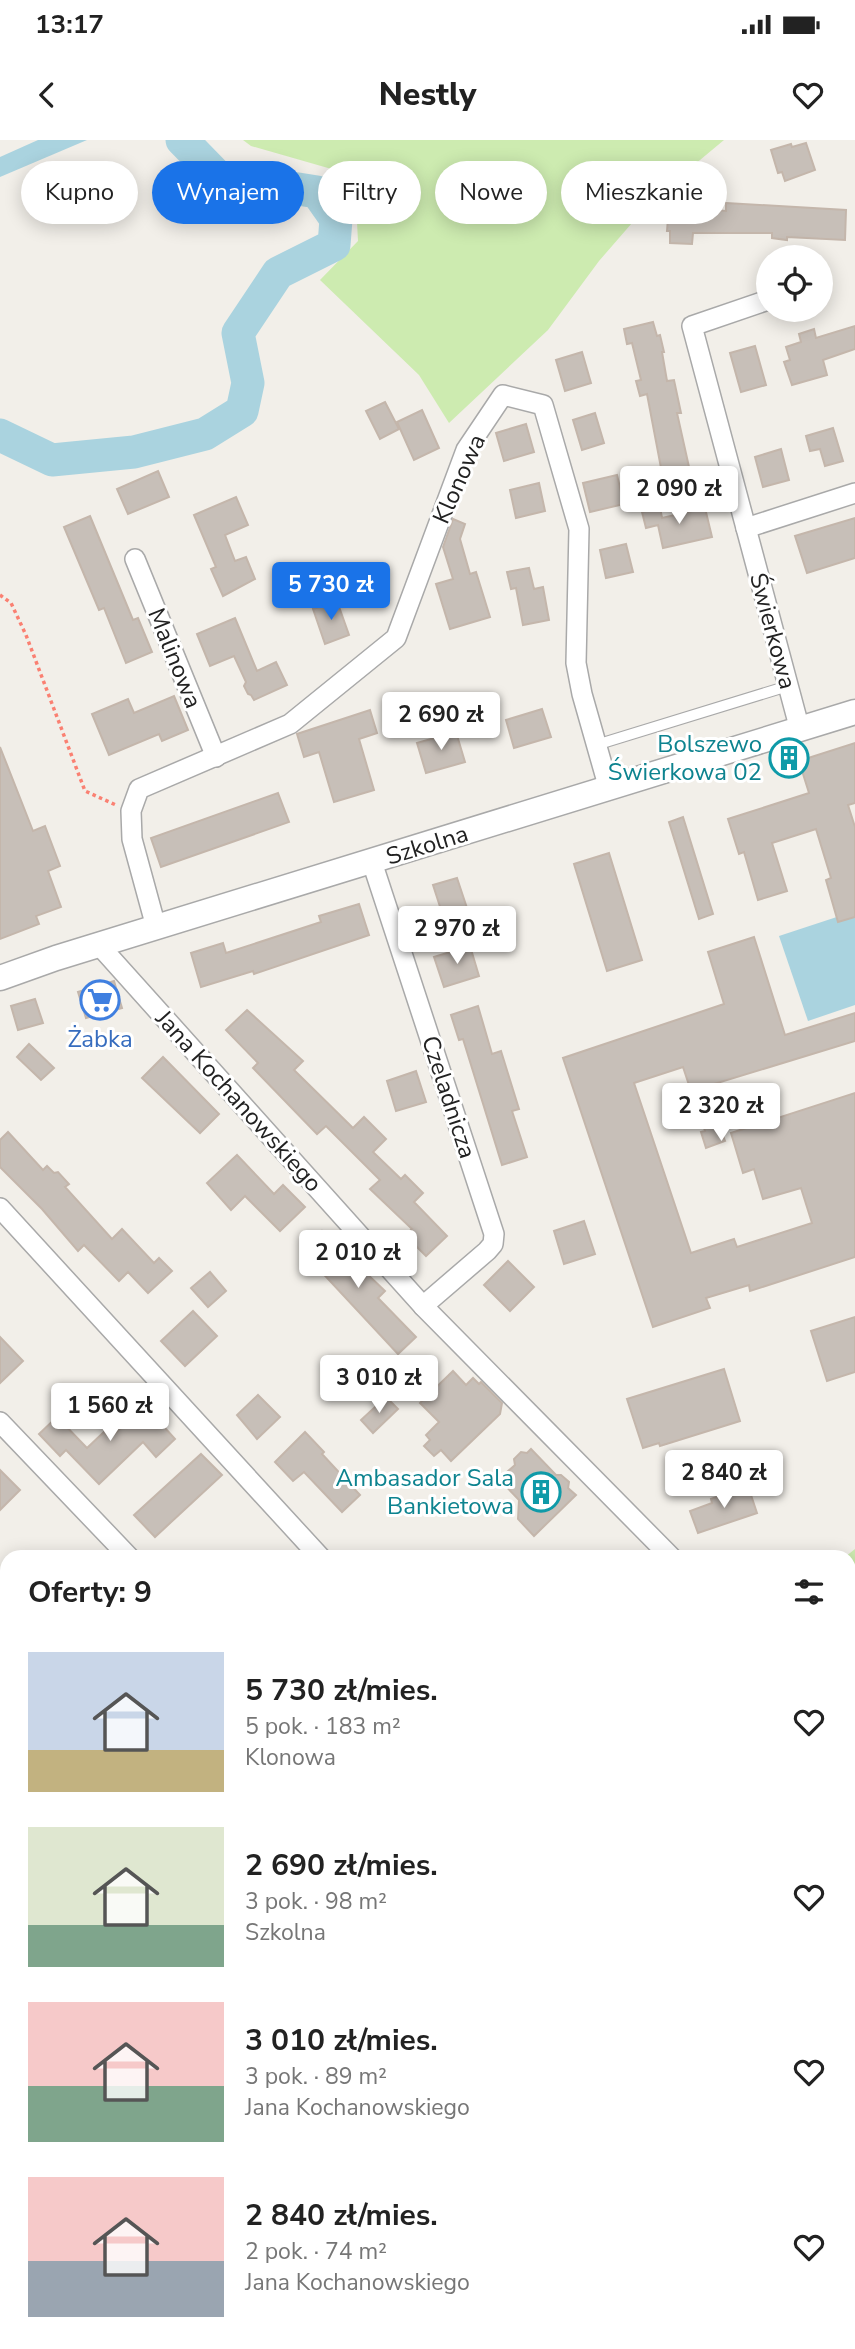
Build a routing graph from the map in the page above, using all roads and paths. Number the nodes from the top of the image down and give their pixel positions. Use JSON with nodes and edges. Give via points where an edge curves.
{"nodes":[{"id":1,"x":756,"y":304,"type":"edge"},
{"id":2,"x":855,"y":493,"type":"edge"},
{"id":3,"x":746,"y":528,"type":"junction"},
{"id":4,"x":135,"y":559,"type":"dead end"},
{"id":5,"x":0,"y":595,"type":"edge"},
{"id":6,"x":788,"y":686,"type":"junction"},
{"id":7,"x":855,"y":712,"type":"edge"},
{"id":8,"x":800,"y":730,"type":"junction"},
{"id":9,"x":596,"y":745,"type":"junction"},
{"id":10,"x":216,"y":757,"type":"junction"},
{"id":11,"x":609,"y":789,"type":"junction"},
{"id":12,"x":131,"y":811,"type":"junction"},
{"id":13,"x":372,"y":862,"type":"junction"},
{"id":14,"x":156,"y":927,"type":"junction"},
{"id":15,"x":99,"y":945,"type":"junction"},
{"id":16,"x":0,"y":978,"type":"edge"},
{"id":17,"x":0,"y":1208,"type":"edge"},
{"id":18,"x":423,"y":1306,"type":"junction"},
{"id":19,"x":0,"y":1422,"type":"edge"},
{"id":20,"x":122,"y":1550,"type":"edge"},
{"id":21,"x":314,"y":1550,"type":"edge"},
{"id":22,"x":664,"y":1550,"type":"edge"}],
"edges":[{"from":1,"to":3,"type":"street","name":"Świerkowa","via":[[692,326]]},
{"from":2,"to":3,"type":"street"},
{"from":3,"to":6,"type":"street","name":"Świerkowa"},
{"from":4,"to":10,"type":"street","name":"Malinowa"},
{"from":5,"to":12,"type":"path","via":[[12,603],[26,635],[85,791]]},
{"from":6,"to":8,"type":"street","name":"Świerkowa"},
{"from":6,"to":9,"type":"lane"},
{"from":7,"to":8,"type":"street","name":"Szkolna"},
{"from":8,"to":11,"type":"street","name":"Szkolna"},
{"from":9,"to":10,"type":"street","name":"Klonowa","via":[[576,663],[579,529],[543,405],[503,395],[466,450],[396,638],[290,724]]},
{"from":9,"to":11,"type":"street","name":"Klonowa"},
{"from":10,"to":12,"type":"street","name":"Klonowa","via":[[139,789]]},
{"from":11,"to":13,"type":"street","name":"Szkolna"},
{"from":12,"to":14,"type":"street","via":[[132,839]]},
{"from":13,"to":14,"type":"street","name":"Szkolna"},
{"from":13,"to":18,"type":"street","name":"Czeladnicza","via":[[494,1234],[493,1244]]},
{"from":14,"to":15,"type":"street","name":"Szkolna"},
{"from":15,"to":16,"type":"street","name":"Szkolna"},
{"from":15,"to":18,"type":"street","name":"Jana Kochanowskiego"},
{"from":17,"to":21,"type":"street"},
{"from":18,"to":22,"type":"street","name":"Jana Kochanowskiego"},
{"from":19,"to":20,"type":"street"}]}
